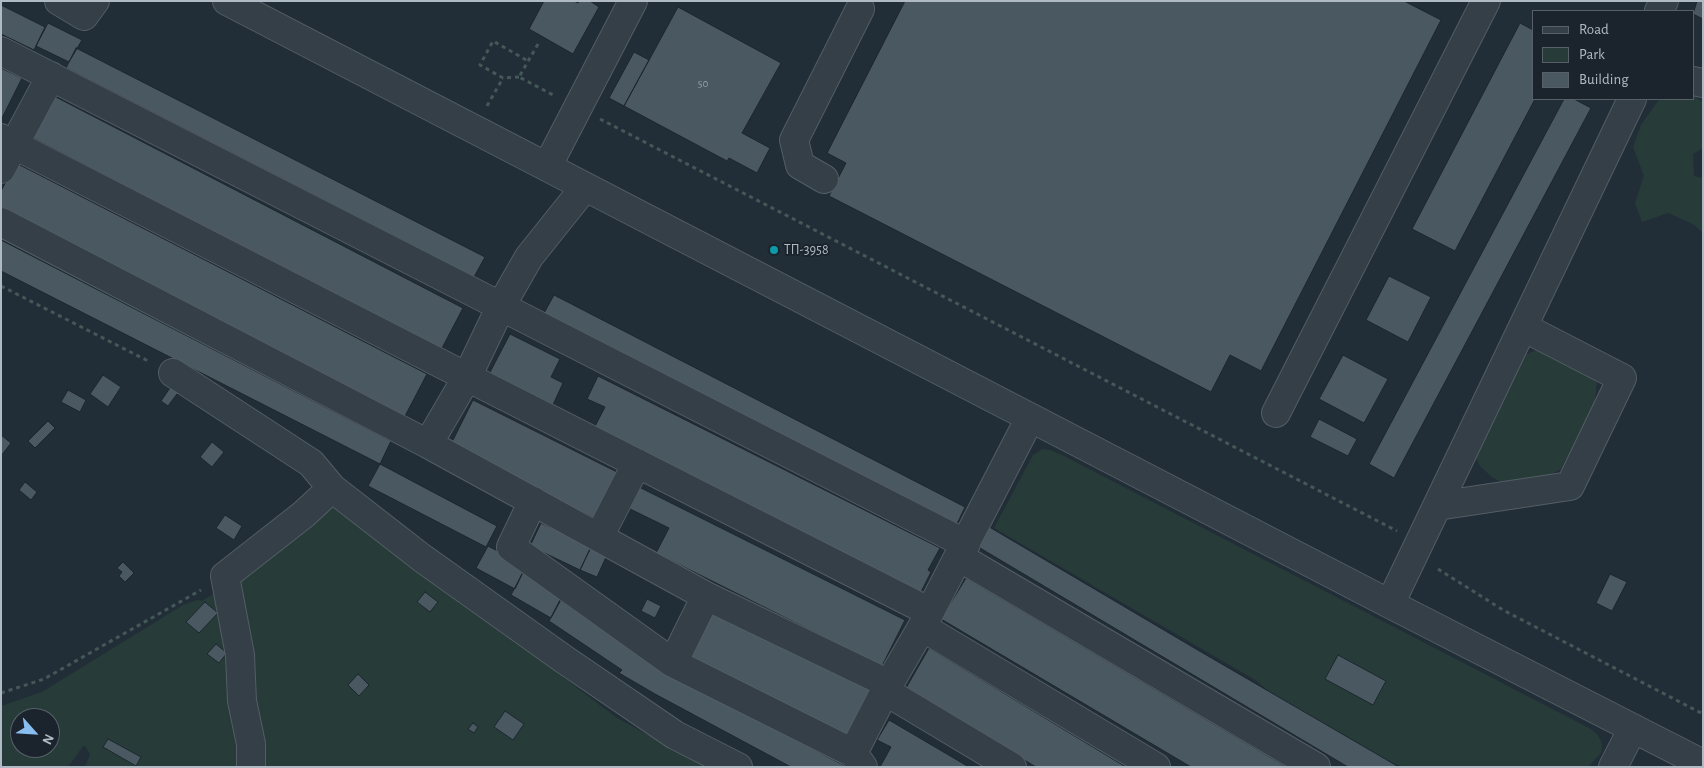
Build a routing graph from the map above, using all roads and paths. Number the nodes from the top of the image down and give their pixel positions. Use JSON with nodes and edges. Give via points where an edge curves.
{"nodes":[{"id":1,"x":59,"y":1,"type":"edge"},
{"id":2,"x":95,"y":1,"type":"edge"},
{"id":3,"x":227,"y":1,"type":"edge"},
{"id":4,"x":633,"y":1,"type":"edge"},
{"id":5,"x":1486,"y":1,"type":"edge"},
{"id":6,"x":856,"y":4,"type":"edge"},
{"id":7,"x":538,"y":44,"type":"dead end"},
{"id":8,"x":1,"y":51,"type":"edge"},
{"id":9,"x":528,"y":61,"type":"junction"},
{"id":10,"x":51,"y":76,"type":"junction"},
{"id":11,"x":519,"y":77,"type":"junction"},
{"id":12,"x":503,"y":78,"type":"junction"},
{"id":13,"x":1632,"y":100,"type":"edge"},
{"id":14,"x":578,"y":108,"type":"junction"},
{"id":15,"x":484,"y":112,"type":"dead end"},
{"id":16,"x":8,"y":141,"type":"edge"},
{"id":17,"x":547,"y":167,"type":"junction"},
{"id":18,"x":1,"y":169,"type":"edge"},
{"id":19,"x":824,"y":179,"type":"dead end"},
{"id":20,"x":585,"y":187,"type":"junction"},
{"id":21,"x":1,"y":222,"type":"edge"},
{"id":22,"x":1,"y":286,"type":"edge"},
{"id":23,"x":501,"y":306,"type":"junction"},
{"id":24,"x":1522,"y":327,"type":"junction"},
{"id":25,"x":172,"y":373,"type":"joint"},
{"id":26,"x":467,"y":377,"type":"junction"},
{"id":27,"x":1276,"y":413,"type":"dead end"},
{"id":28,"x":1030,"y":418,"type":"junction"},
{"id":29,"x":428,"y":444,"type":"junction"},
{"id":30,"x":637,"y":463,"type":"junction"},
{"id":31,"x":332,"y":488,"type":"junction"},
{"id":32,"x":533,"y":501,"type":"junction"},
{"id":33,"x":1436,"y":506,"type":"junction"},
{"id":34,"x":599,"y":537,"type":"junction"},
{"id":35,"x":1417,"y":548,"type":"junction"},
{"id":36,"x":963,"y":550,"type":"junction"},
{"id":37,"x":225,"y":576,"type":"junction"},
{"id":38,"x":706,"y":596,"type":"junction"},
{"id":39,"x":1390,"y":604,"type":"junction"},
{"id":40,"x":926,"y":620,"type":"junction"},
{"id":41,"x":673,"y":663,"type":"junction"},
{"id":42,"x":887,"y":687,"type":"junction"},
{"id":43,"x":1,"y":692,"type":"edge"},
{"id":44,"x":1703,"y":714,"type":"edge"},
{"id":45,"x":1633,"y":728,"type":"junction"},
{"id":46,"x":858,"y":760,"type":"edge"},
{"id":47,"x":1703,"y":764,"type":"edge"},
{"id":48,"x":251,"y":767,"type":"edge"},
{"id":49,"x":738,"y":767,"type":"edge"},
{"id":50,"x":1012,"y":767,"type":"edge"},
{"id":51,"x":1156,"y":767,"type":"edge"},
{"id":52,"x":1316,"y":767,"type":"edge"},
{"id":53,"x":1613,"y":767,"type":"edge"}],
"edges":[{"from":1,"to":2,"type":"street","via":[[84,16]]},
{"from":3,"to":17,"type":"street"},
{"from":4,"to":14,"type":"street"},
{"from":5,"to":27,"type":"street"},
{"from":6,"to":19,"type":"street","via":[[794,140],[800,165]]},
{"from":7,"to":9,"type":"path"},
{"from":8,"to":10,"type":"street"},
{"from":9,"to":11,"type":"path"},
{"from":9,"to":12,"type":"path","via":[[493,42],[480,65]]},
{"from":10,"to":16,"type":"street"},
{"from":10,"to":23,"type":"street"},
{"from":11,"to":12,"type":"path"},
{"from":11,"to":14,"type":"path"},
{"from":12,"to":15,"type":"path"},
{"from":13,"to":24,"type":"street"},
{"from":14,"to":17,"type":"street"},
{"from":14,"to":35,"type":"path"},
{"from":16,"to":18,"type":"street"},
{"from":16,"to":26,"type":"street"},
{"from":17,"to":20,"type":"street"},
{"from":20,"to":23,"type":"street","via":[[529,257]]},
{"from":20,"to":28,"type":"street"},
{"from":21,"to":29,"type":"street"},
{"from":22,"to":25,"type":"path"},
{"from":23,"to":26,"type":"street"},
{"from":23,"to":36,"type":"street"},
{"from":24,"to":33,"type":"street"},
{"from":24,"to":33,"type":"street","via":[[1622,378],[1570,486]]},
{"from":25,"to":31,"type":"street","via":[[311,463]]},
{"from":26,"to":29,"type":"street"},
{"from":26,"to":30,"type":"street"},
{"from":28,"to":36,"type":"street"},
{"from":28,"to":39,"type":"street"},
{"from":29,"to":32,"type":"street"},
{"from":30,"to":34,"type":"street"},
{"from":30,"to":40,"type":"street"},
{"from":31,"to":37,"type":"street"},
{"from":31,"to":49,"type":"street","via":[[422,558],[565,660],[675,735]]},
{"from":32,"to":34,"type":"street"},
{"from":32,"to":41,"type":"street","via":[[511,547]]},
{"from":33,"to":35,"type":"street"},
{"from":34,"to":38,"type":"street"},
{"from":35,"to":39,"type":"street"},
{"from":35,"to":44,"type":"path","via":[[1503,610]]},
{"from":36,"to":40,"type":"street"},
{"from":36,"to":52,"type":"street"},
{"from":37,"to":43,"type":"path","via":[[44,679]]},
{"from":37,"to":48,"type":"street","via":[[240,655],[242,701],[251,744]]},
{"from":38,"to":41,"type":"street"},
{"from":38,"to":42,"type":"street"},
{"from":39,"to":45,"type":"street"},
{"from":40,"to":42,"type":"street"},
{"from":40,"to":51,"type":"street"},
{"from":41,"to":46,"type":"street"},
{"from":42,"to":46,"type":"street"},
{"from":42,"to":50,"type":"street"},
{"from":45,"to":47,"type":"street"},
{"from":45,"to":53,"type":"street"}]}
